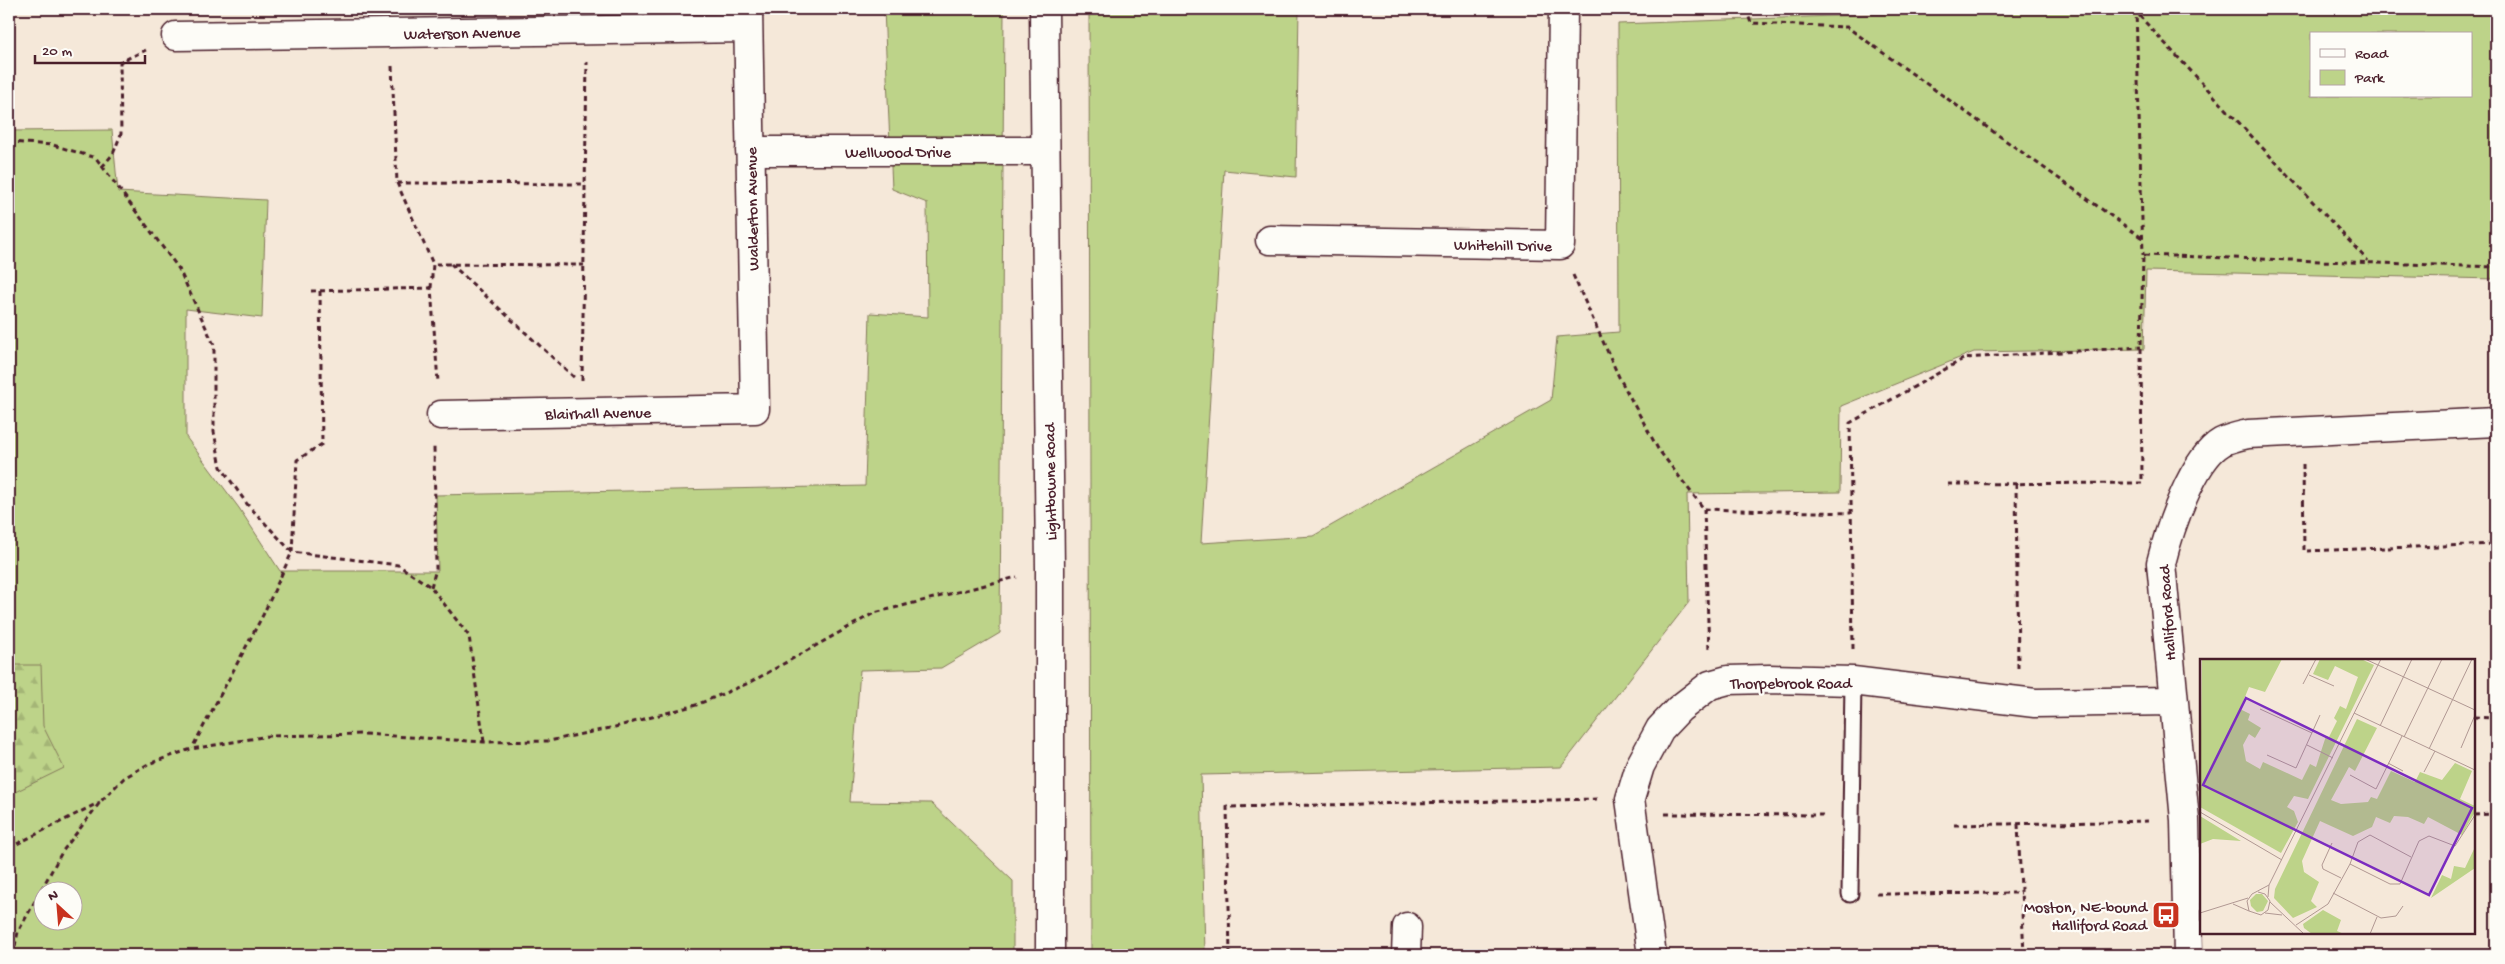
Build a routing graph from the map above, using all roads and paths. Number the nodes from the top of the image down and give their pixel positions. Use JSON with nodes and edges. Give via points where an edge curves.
{"nodes":[{"id":1,"x":1044,"y":9,"type":"edge"},
{"id":2,"x":1563,"y":9,"type":"edge"},
{"id":3,"x":1746,"y":9,"type":"edge"},
{"id":4,"x":2135,"y":10,"type":"edge"},
{"id":5,"x":748,"y":18,"type":"edge"},
{"id":6,"x":588,"y":30,"type":"junction"},
{"id":7,"x":391,"y":33,"type":"junction"},
{"id":8,"x":176,"y":36,"type":"joint"},
{"id":9,"x":9,"y":142,"type":"edge"},
{"id":10,"x":1045,"y":151,"type":"junction"},
{"id":11,"x":750,"y":152,"type":"junction"},
{"id":12,"x":102,"y":168,"type":"junction"},
{"id":13,"x":397,"y":183,"type":"junction"},
{"id":14,"x":586,"y":184,"type":"junction"},
{"id":15,"x":2142,"y":238,"type":"junction"},
{"id":16,"x":1270,"y":240,"type":"dead end"},
{"id":17,"x":1560,"y":245,"type":"junction"},
{"id":18,"x":2143,"y":255,"type":"junction"},
{"id":19,"x":2368,"y":262,"type":"junction"},
{"id":20,"x":433,"y":264,"type":"junction"},
{"id":21,"x":451,"y":264,"type":"junction"},
{"id":22,"x":584,"y":266,"type":"junction"},
{"id":23,"x":2496,"y":267,"type":"edge"},
{"id":24,"x":432,"y":288,"type":"junction"},
{"id":25,"x":311,"y":291,"type":"dead end"},
{"id":26,"x":320,"y":291,"type":"junction"},
{"id":27,"x":2141,"y":347,"type":"junction"},
{"id":28,"x":755,"y":409,"type":"joint"},
{"id":29,"x":441,"y":415,"type":"junction"},
{"id":30,"x":2496,"y":422,"type":"edge"},
{"id":31,"x":2303,"y":431,"type":"junction"},
{"id":32,"x":1948,"y":484,"type":"dead end"},
{"id":33,"x":2016,"y":484,"type":"junction"},
{"id":34,"x":1704,"y":510,"type":"junction"},
{"id":35,"x":1850,"y":513,"type":"junction"},
{"id":36,"x":2496,"y":544,"type":"edge"},
{"id":37,"x":292,"y":552,"type":"junction"},
{"id":38,"x":1050,"y":569,"type":"junction"},
{"id":39,"x":431,"y":587,"type":"junction"},
{"id":40,"x":2018,"y":670,"type":"dead end"},
{"id":41,"x":1853,"y":681,"type":"junction"},
{"id":42,"x":1710,"y":685,"type":"junction"},
{"id":43,"x":2172,"y":701,"type":"junction"},
{"id":44,"x":2475,"y":717,"type":"edge"},
{"id":45,"x":2496,"y":718,"type":"edge"},
{"id":46,"x":484,"y":742,"type":"junction"},
{"id":47,"x":191,"y":749,"type":"junction"},
{"id":48,"x":102,"y":801,"type":"junction"},
{"id":49,"x":1631,"y":806,"type":"junction"},
{"id":50,"x":2496,"y":814,"type":"edge"},
{"id":51,"x":1851,"y":815,"type":"junction"},
{"id":52,"x":2475,"y":815,"type":"edge"},
{"id":53,"x":2185,"y":820,"type":"junction"},
{"id":54,"x":2018,"y":824,"type":"junction"},
{"id":55,"x":1954,"y":825,"type":"dead end"},
{"id":56,"x":9,"y":848,"type":"edge"},
{"id":57,"x":2021,"y":893,"type":"junction"},
{"id":58,"x":1850,"y":894,"type":"joint"},
{"id":59,"x":1407,"y":927,"type":"dead end"},
{"id":60,"x":13,"y":955,"type":"edge"},
{"id":61,"x":1050,"y":955,"type":"edge"},
{"id":62,"x":1230,"y":955,"type":"edge"},
{"id":63,"x":1406,"y":955,"type":"edge"},
{"id":64,"x":1652,"y":955,"type":"edge"},
{"id":65,"x":2024,"y":955,"type":"edge"},
{"id":66,"x":2188,"y":955,"type":"edge"}],
"edges":[{"from":1,"to":10,"type":"street","name":"Lightbowne Road"},
{"from":2,"to":17,"type":"street","name":"Whitehill Drive"},
{"from":3,"to":15,"type":"path","via":[[1751,23],[1847,27]]},
{"from":4,"to":15,"type":"path"},
{"from":4,"to":19,"type":"path"},
{"from":5,"to":6,"type":"street","name":"Waterson Avenue"},
{"from":5,"to":11,"type":"street","name":"Walderton Avenue"},
{"from":6,"to":7,"type":"street","name":"Waterson Avenue"},
{"from":6,"to":14,"type":"path"},
{"from":7,"to":8,"type":"street","name":"Waterson Avenue"},
{"from":7,"to":13,"type":"path"},
{"from":8,"to":12,"type":"path","via":[[120,62],[121,134]]},
{"from":9,"to":12,"type":"path","via":[[53,145],[96,158]]},
{"from":10,"to":11,"type":"street","name":"Wellwood Drive"},
{"from":10,"to":38,"type":"street","name":"Lightbowne Road"},
{"from":11,"to":28,"type":"street","name":"Walderton Avenue"},
{"from":12,"to":37,"type":"path","via":[[179,269],[214,345],[214,432],[221,467],[247,504]]},
{"from":13,"to":14,"type":"path"},
{"from":13,"to":20,"type":"path"},
{"from":14,"to":22,"type":"path"},
{"from":15,"to":18,"type":"path"},
{"from":16,"to":17,"type":"street","name":"Whitehill Drive"},
{"from":17,"to":34,"type":"path","via":[[1619,377],[1658,450]]},
{"from":18,"to":19,"type":"path"},
{"from":18,"to":27,"type":"path"},
{"from":19,"to":23,"type":"path"},
{"from":20,"to":21,"type":"path"},
{"from":20,"to":24,"type":"path"},
{"from":21,"to":22,"type":"path"},
{"from":21,"to":22,"type":"path","via":[[582,384]]},
{"from":24,"to":26,"type":"path"},
{"from":24,"to":29,"type":"path"},
{"from":25,"to":26,"type":"path"},
{"from":26,"to":37,"type":"path","via":[[322,444],[297,460]]},
{"from":27,"to":33,"type":"path","via":[[2142,483]]},
{"from":27,"to":35,"type":"path","via":[[1966,358],[1858,419],[1850,424]]},
{"from":28,"to":29,"type":"street","name":"Blairhall Avenue"},
{"from":29,"to":39,"type":"path","via":[[434,447],[436,569]]},
{"from":30,"to":31,"type":"street","name":"Halliford Road"},
{"from":31,"to":36,"type":"path","via":[[2304,551]]},
{"from":31,"to":43,"type":"street","name":"Halliford Road","via":[[2248,434],[2222,442],[2201,463],[2171,524],[2161,563]]},
{"from":32,"to":33,"type":"path"},
{"from":33,"to":40,"type":"path"},
{"from":34,"to":35,"type":"path"},
{"from":34,"to":42,"type":"path"},
{"from":35,"to":41,"type":"path"},
{"from":37,"to":39,"type":"path","via":[[398,565]]},
{"from":37,"to":47,"type":"path","via":[[263,615]]},
{"from":38,"to":46,"type":"path","via":[[874,613],[751,682],[696,705],[549,741]]},
{"from":38,"to":61,"type":"street","name":"Lightbowne Road"},
{"from":39,"to":46,"type":"path","via":[[469,636]]},
{"from":41,"to":42,"type":"street","name":"Thorpebrook Road","via":[[1728,680]]},
{"from":41,"to":43,"type":"street","name":"Thorpebrook Road","via":[[2035,703]]},
{"from":41,"to":51,"type":"lane"},
{"from":42,"to":49,"type":"street","name":"Thorpebrook Road","via":[[1660,729],[1640,766]]},
{"from":43,"to":53,"type":"street","name":"Halliford Road"},
{"from":44,"to":45,"type":"path"},
{"from":46,"to":47,"type":"path","via":[[364,734],[268,736]]},
{"from":47,"to":48,"type":"path","via":[[148,764],[124,778]]},
{"from":48,"to":56,"type":"path"},
{"from":48,"to":60,"type":"path","via":[[62,852],[18,932]]},
{"from":49,"to":51,"type":"path"},
{"from":49,"to":62,"type":"path","via":[[1227,808]]},
{"from":49,"to":64,"type":"street","name":"Thorpebrook Road"},
{"from":50,"to":52,"type":"path"},
{"from":51,"to":58,"type":"lane"},
{"from":53,"to":54,"type":"path"},
{"from":53,"to":66,"type":"street","name":"Halliford Road"},
{"from":54,"to":55,"type":"path"},
{"from":54,"to":57,"type":"path"},
{"from":57,"to":58,"type":"path"},
{"from":57,"to":65,"type":"path"},
{"from":59,"to":63,"type":"street"}]}
